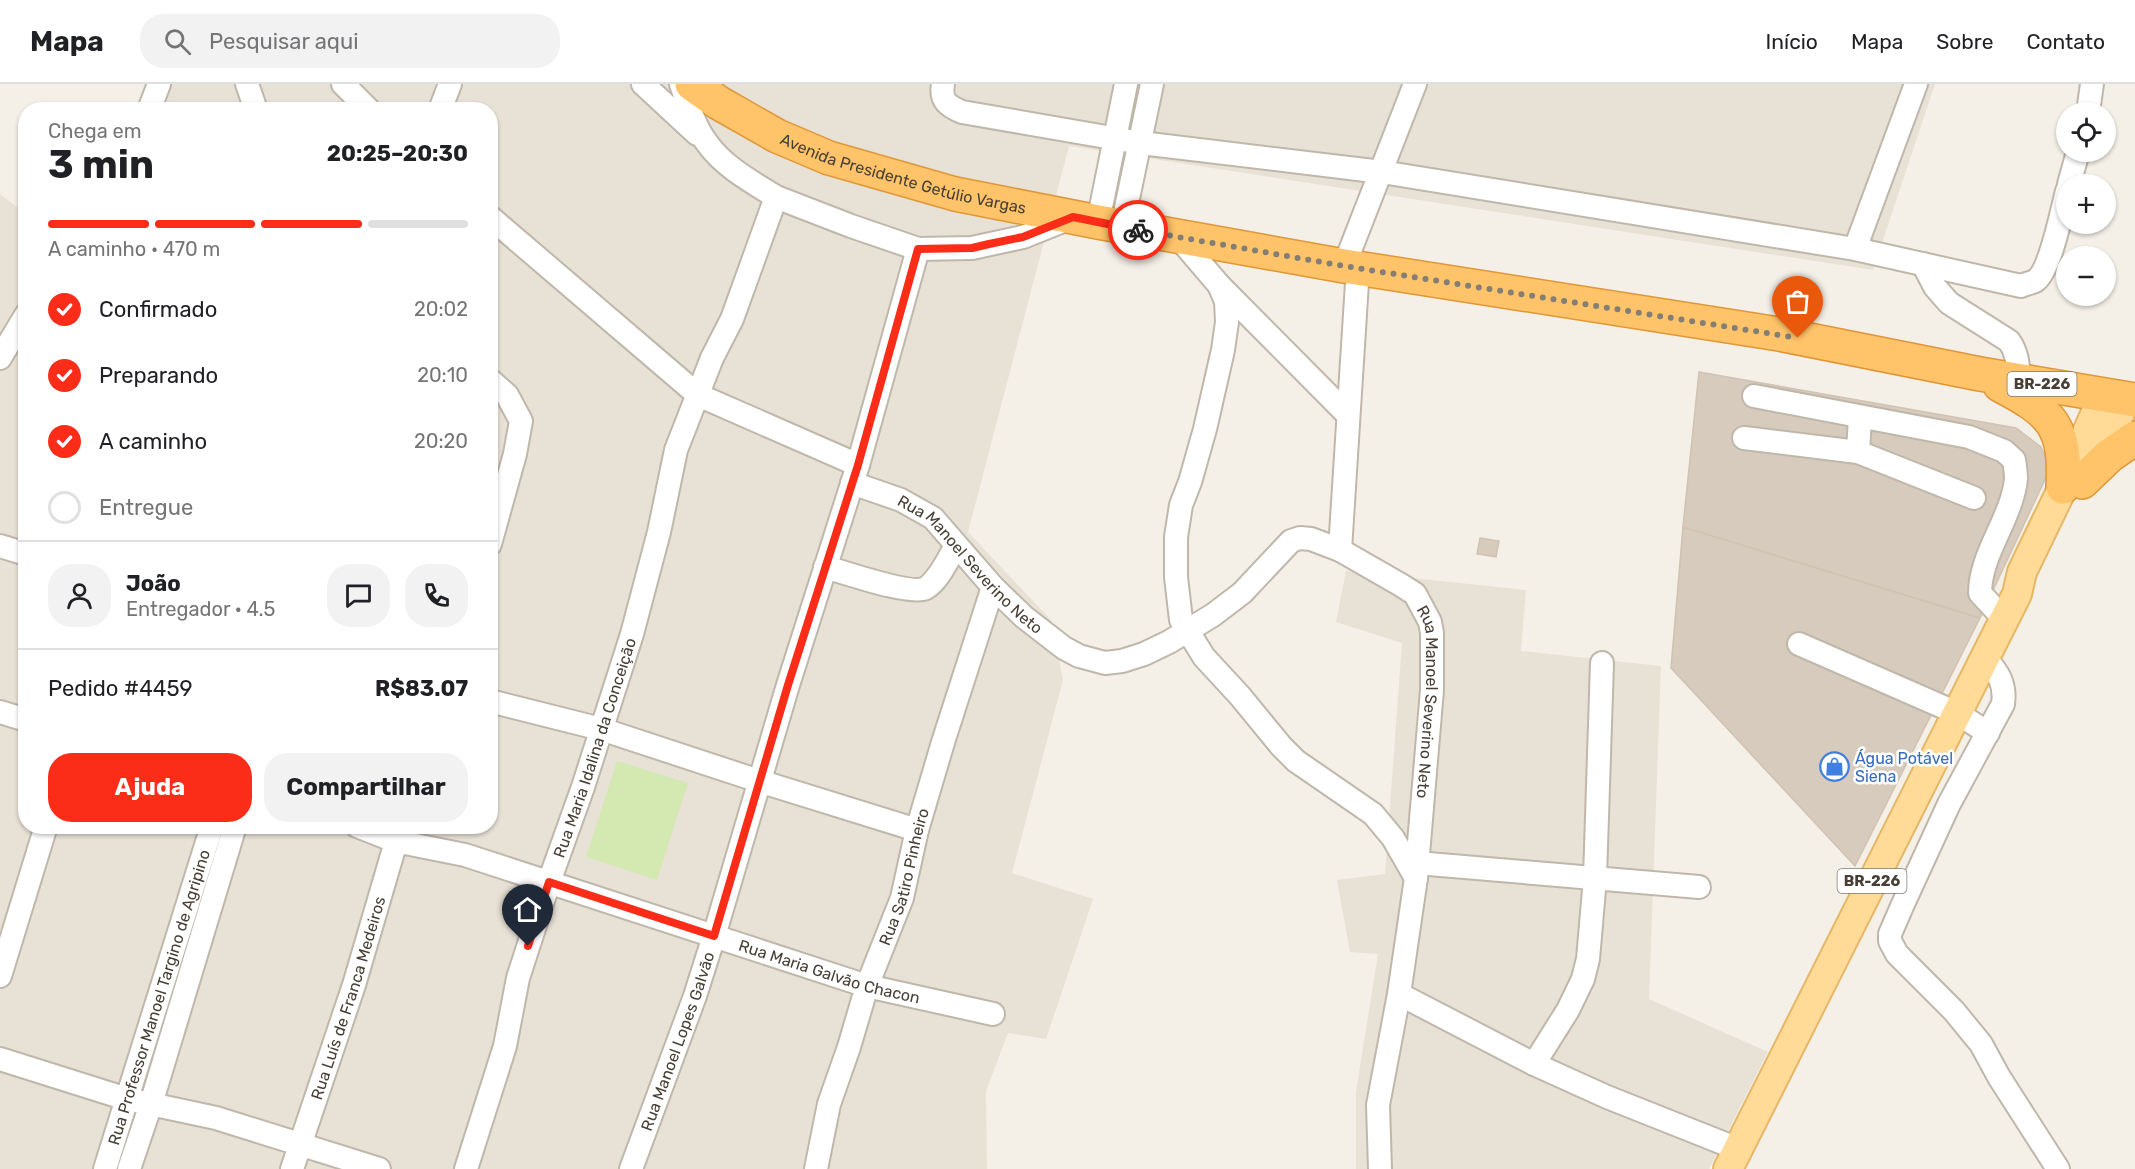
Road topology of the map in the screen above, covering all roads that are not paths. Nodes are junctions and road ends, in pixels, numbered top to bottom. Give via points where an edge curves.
1 (159, 84) edge
2 (247, 84) edge
3 (343, 84) edge
4 (450, 84) edge
5 (643, 84) edge
6 (681, 84) edge
7 (692, 84) edge
8 (943, 84) edge
9 (1126, 84) edge
10 (1152, 84) edge
11 (1415, 84) edge
12 (1916, 84) edge
13 (2092, 84) edge
14 (152, 102) edge
15 (253, 102) edge
16 (361, 102) edge
17 (443, 102) edge
18 (2089, 102) edge
19 (1116, 138) junction
20 (1141, 143) junction
21 (707, 144) junction
22 (1382, 172) junction
23 (776, 197) junction
24 (1098, 222) junction
25 (498, 224) edge
26 (2056, 231) edge
27 (1178, 237) junction
28 (918, 249) junction
29 (1855, 249) junction
30 (1923, 264) junction
31 (1351, 267) junction
32 (1219, 285) junction
33 (18, 328) edge
34 (0, 358) edge
35 (1980, 374) junction
36 (2019, 380) junction
37 (498, 387) edge
38 (698, 395) junction
39 (1754, 396) dead end
40 (2122, 398) edge
41 (1348, 416) junction
42 (1860, 417) junction
43 (1744, 438) dead end
44 (2135, 438) edge
45 (1858, 452) junction
46 (855, 474) junction
47 (2072, 484) junction
48 (1974, 498) dead end
49 (498, 515) edge
50 (0, 546) edge
51 (956, 546) junction
52 (1340, 550) junction
53 (18, 552) edge
54 (825, 567) junction
55 (993, 586) junction
56 (2004, 619) junction
57 (1187, 631) junction
58 (1799, 644) dead end
59 (1985, 658) junction
60 (1602, 663) dead end
61 (498, 703) edge
62 (0, 712) edge
63 (1957, 713) junction
64 (18, 718) edge
65 (601, 729) junction
66 (1988, 733) junction
67 (759, 781) junction
68 (917, 830) junction
69 (44, 834) edge
70 (210, 834) edge
71 (234, 834) edge
72 (398, 834) edge
73 (1417, 870) junction
74 (1595, 878) junction
75 (549, 882) junction
76 (1699, 886) dead end
77 (714, 936) junction
78 (0, 976) edge
79 (867, 986) junction
80 (1399, 994) junction
81 (993, 1014) dead end
82 (0, 1059) edge
83 (1534, 1064) junction
84 (127, 1098) junction
85 (151, 1104) junction
86 (300, 1145) junction
87 (1733, 1159) edge
88 (817, 1168) edge
89 (105, 1169) edge
90 (129, 1169) edge
91 (292, 1169) edge
92 (380, 1169) edge
93 (466, 1169) edge
94 (631, 1169) edge
95 (1380, 1169) edge
96 (2058, 1169) edge

1 - 14 street
2 - 15 street
3 - 16 street
4 - 17 street
5 - 21 street
6 - 21 street via 692,117
7 - 24 highway, Avenida Presidente Getúlio Vargas / BR-226 via 777,136 829,158 955,194
8 - 19 street via 944,101 962,112
9 - 19 street
10 - 20 street
11 - 22 street
12 - 29 street
13 - 18 street
19 - 20 street
19 - 24 street
20 - 22 street
20 - 24 street
21 - 23 street via 725,162
22 - 29 street
22 - 31 street
23 - 28 street
23 - 38 street, Rua Maria Idalina da Conceição via 732,319
24 - 27 highway, Avenida Presidente Getúlio Vargas / BR-226
24 - 28 street via 972,248
25 - 38 street, Rua Manoel Severino Neto
26 - 30 street via 2036,281 2021,285
27 - 31 highway, Avenida Presidente Getúlio Vargas / BR-226
27 - 32 street
28 - 46 street, Rua Manoel Lopes Galvão
29 - 30 street
30 - 36 street via 1949,303 2009,341 2018,363
31 - 35 highway, Avenida Presidente Getúlio Vargas / BR-226 via 1779,334
31 - 41 street
32 - 41 street
32 - 57 street via 1226,301 1223,350 1176,537 1178,603
33 - 34 street
35 - 36 highway, BR-226
35 - 47 highway via 2048,416 2062,444
36 - 40 highway, BR-226
37 - 49 street via 521,421
38 - 46 street, Rua Manoel Severino Neto
38 - 65 street, Rua Maria Idalina da Conceição via 676,450 660,532
39 - 42 street
40 - 47 main road, BR-226
41 - 52 street
42 - 45 street
42 - 56 street via 1969,437 2004,451 2014,460 2016,479 2005,517 1980,576 1980,593
43 - 45 street
44 - 47 highway
45 - 48 street
46 - 51 street, Rua Manoel Severino Neto via 878,491 918,508 937,522
46 - 54 street, Rua Manoel Lopes Galvão
47 - 56 main road, BR-226 via 2022,572 2017,594
50 - 53 street
51 - 54 street via 932,581 918,590
51 - 55 street, Rua Manoel Severino Neto
52 - 57 street, Rua Manoel Severino Neto via 1311,539 1291,541 1242,593
52 - 73 street, Rua Manoel Severino Neto via 1415,594 1430,622 1432,690
54 - 67 street, Rua Manoel Lopes Galvão
55 - 57 street, Rua Manoel Severino Neto via 1064,648 1095,661 1122,662
55 - 68 street, Rua Satiro Pinheiro
56 - 59 main road, BR-226
57 - 73 street via 1204,657 1281,746 1296,761 1373,814
58 - 63 street
59 - 63 main road, BR-226
59 - 66 street via 2004,689 2003,704
60 - 74 street
61 - 65 street
62 - 64 street
63 - 66 street
63 - 87 main road, BR-226
65 - 67 street
65 - 75 street, Rua Maria Idalina da Conceição
66 - 96 street via 1924,856 1890,941 1981,1044
67 - 68 street
67 - 77 street, Rua Manoel Lopes Galvão
68 - 79 street, Rua Satiro Pinheiro via 902,898
69 - 78 street
70 - 84 street, Rua Professor Manoel Targino de Agripino
71 - 85 street, Rua Professor Manoel Targino de Agripino
72 - 75 street, Rua Maria Galvão Chacon
72 - 86 street, Rua Luís de Franca Medeiros via 354,985
73 - 74 street
73 - 80 street, Rua Manoel Severino Neto
74 - 76 street
74 - 83 street via 1592,932 1583,979
75 - 77 street, Rua Maria Galvão Chacon
75 - 93 street, Rua Maria Idalina da Conceição via 518,978 505,1046
77 - 79 street, Rua Maria Galvão Chacon
77 - 94 street, Rua Manoel Lopes Galvão
79 - 81 street, Rua Maria Galvão Chacon
79 - 88 street, Rua Satiro Pinheiro via 829,1104
80 - 83 street
80 - 95 street, Rua Manoel Severino Neto via 1378,1105
82 - 84 street
83 - 87 street
84 - 85 street
84 - 89 street, Rua Professor Manoel Targino de Agripino
85 - 86 street via 216,1118
85 - 90 street, Rua Professor Manoel Targino de Agripino
86 - 91 street, Rua Luís de Franca Medeiros
86 - 92 street

